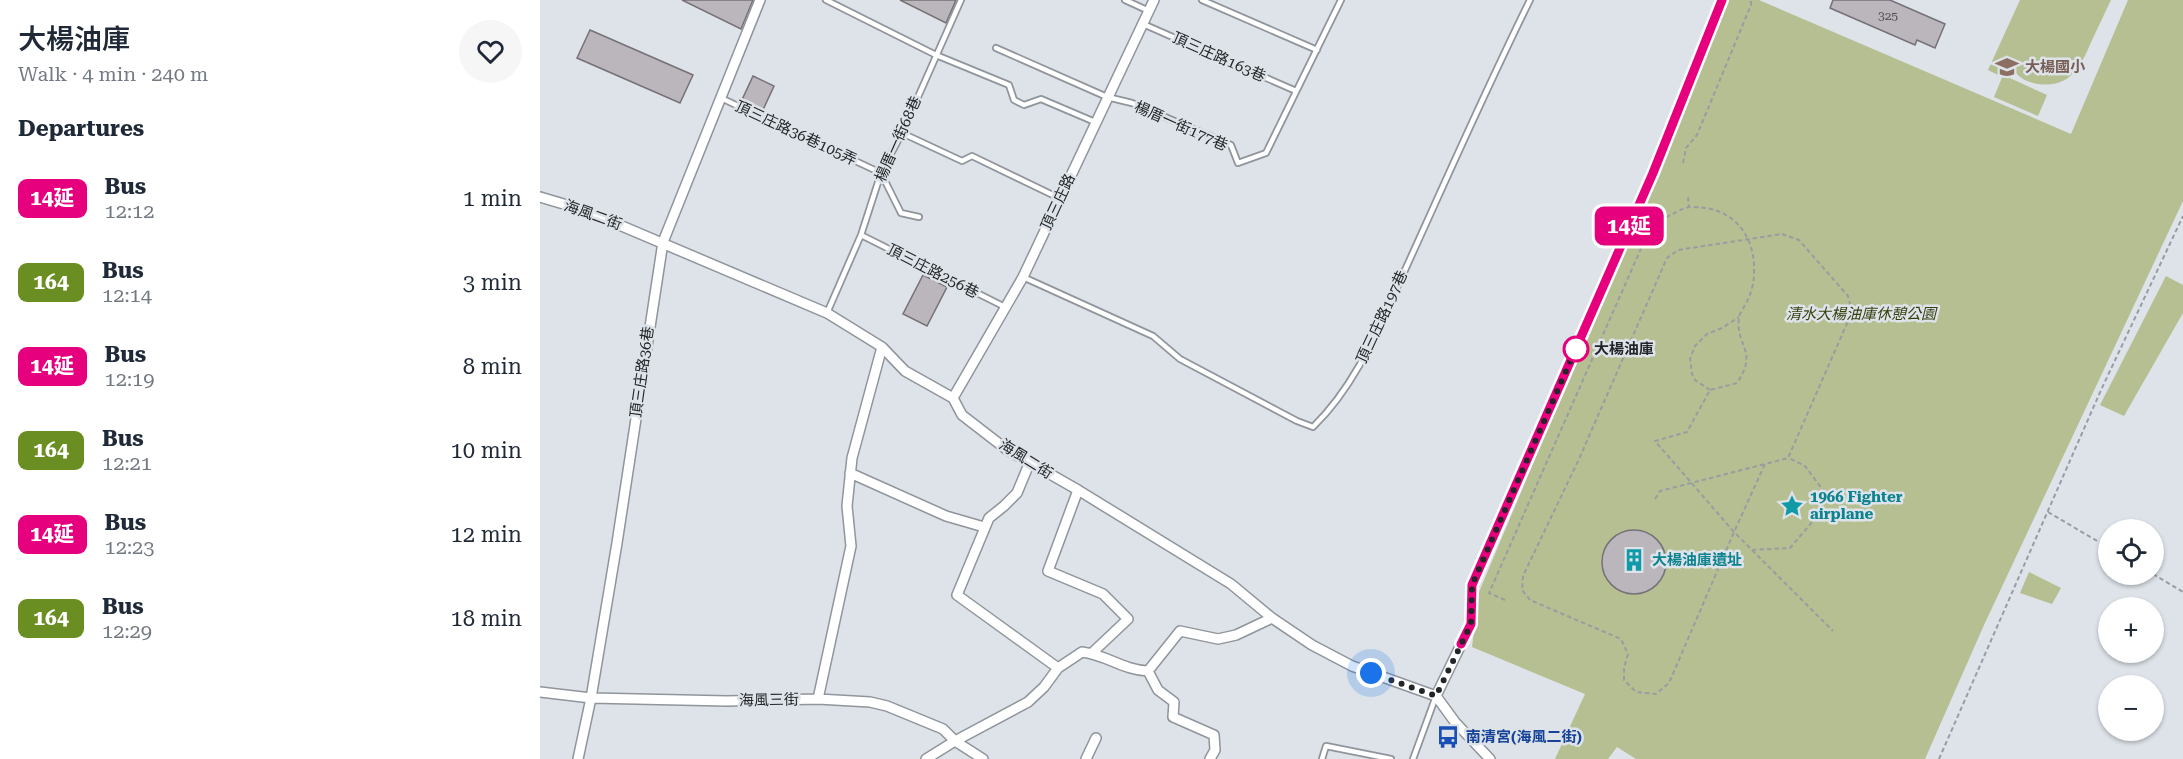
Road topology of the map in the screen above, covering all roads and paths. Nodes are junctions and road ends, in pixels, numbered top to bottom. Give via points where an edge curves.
1 (760, 0) edge
2 (826, 0) edge
3 (961, 0) edge
4 (1125, 0) edge
5 (1154, 0) edge
6 (1202, 0) edge
7 (1341, 0) edge
8 (1530, 0) edge
9 (1722, 0) edge
10 (1751, 0) edge
11 (1149, 11) junction
12 (1143, 24) junction
13 (996, 48) dead end
14 (1317, 50) junction
15 (936, 55) junction
16 (1296, 91) junction
17 (1107, 97) junction
18 (721, 98) junction
19 (1095, 122) junction
20 (902, 133) junction
21 (1683, 163) dead end
22 (881, 173) junction
23 (540, 197) edge
24 (1688, 197) dead end
25 (1059, 198) junction
26 (1689, 207) junction
27 (2183, 216) edge
28 (919, 217) dead end
29 (1660, 220) junction
30 (1640, 221) dead end
31 (1635, 234) dead end
32 (861, 235) junction
33 (1748, 239) junction
34 (663, 242) junction
35 (1643, 244) junction
36 (1023, 277) junction
37 (1005, 307) junction
38 (827, 313) junction
39 (1739, 317) junction
40 (882, 347) junction
41 (1710, 390) junction
42 (953, 398) junction
43 (1788, 458) junction
44 (1029, 464) junction
45 (1766, 464) junction
46 (850, 473) junction
47 (1078, 490) junction
48 (1655, 499) dead end
49 (2048, 512) junction
50 (984, 527) junction
51 (1734, 532) junction
52 (2098, 542) edge
53 (1752, 550) junction
54 (2164, 581) edge
55 (2183, 592) edge
56 (1505, 600) dead end
57 (1272, 618) junction
58 (1833, 631) dead end
59 (1092, 653) junction
60 (1058, 668) junction
61 (1148, 671) junction
62 (541, 694) edge
63 (1436, 696) junction
64 (591, 698) junction
65 (818, 699) junction
66 (1096, 738) dead end
67 (955, 741) junction
68 (578, 759) edge
69 (926, 759) edge
70 (983, 759) edge
71 (1086, 759) edge
72 (1210, 759) edge
73 (1322, 759) edge
74 (1391, 759) edge
75 (1413, 759) edge
76 (1490, 759) edge
77 (1939, 759) edge

1 - 18 street, 頂三庄路36巷
2 - 15 lane
3 - 15 lane, 楊厝一街68巷
4 - 11 lane
5 - 11 street, 頂三庄路
6 - 14 lane
7 - 14 lane, 楊厝一街177巷
8 - 36 lane, 頂三庄路197巷 via 1366,356 1313,427 1180,359 1153,336
9 - 63 street via 1653,173 1472,585 1471,624
10 - 21 path via 1697,135 1686,148
11 - 12 street, 頂三庄路
12 - 16 lane, 頂三庄路163巷
12 - 17 street, 頂三庄路
13 - 17 lane, 楊厝一街177巷
14 - 16 lane, 楊厝一街177巷
15 - 19 lane via 1010,85 1014,100 1024,105 1041,99
15 - 20 lane, 楊厝一街68巷
16 - 17 lane, 楊厝一街177巷 via 1266,153 1238,163 1231,145 1132,103
17 - 19 street, 頂三庄路
18 - 22 lane, 頂三庄路36巷105弄
18 - 34 street, 頂三庄路36巷
19 - 25 street, 頂三庄路
20 - 22 lane, 楊厝一街68巷
20 - 25 lane via 962,161 972,156
22 - 28 lane via 901,213
22 - 32 lane, 楊厝一街68巷
23 - 34 street, 海風二街
24 - 26 path
25 - 36 street, 頂三庄路
26 - 29 path
26 - 33 path via 1724,212 1743,228
27 - 49 path
29 - 30 path
29 - 35 path via 1662,235 1655,244
31 - 35 path
32 - 37 lane, 頂三庄路256巷
32 - 38 lane, 楊厝一街68巷
33 - 39 path via 1754,254 1754,276
33 - 43 path via 1782,234 1799,240 1848,296 1852,312
33 - 51 path via 1678,250 1667,258 1523,576 1522,590 1530,600 1621,639 1628,654 1624,680 1636,692 1656,694 1669,683
34 - 38 street, 海風二街
34 - 64 street, 頂三庄路36巷
35 - 56 path via 1489,593
36 - 37 street, 頂三庄路
37 - 42 street, 頂三庄路
38 - 40 street, 海風二街
39 - 41 path via 1741,341 1748,354 1744,372 1737,383
39 - 41 path via 1707,334 1695,346 1690,359 1692,374
40 - 42 street, 海風二街 via 905,371
40 - 46 street
41 - 51 path via 1687,432 1655,441
42 - 44 street, 海風二街 via 962,415
43 - 45 path
43 - 53 path via 1805,466 1826,494 1813,521 1790,548
44 - 47 street, 海風二街
44 - 50 street via 1017,493
45 - 48 path via 1660,491
45 - 51 path
46 - 50 street via 945,516
46 - 65 street via 847,506 851,546
47 - 57 street, 海風二街 via 1230,584
47 - 59 street via 1048,571 1103,594 1128,620
49 - 52 path
49 - 77 path
50 - 60 street via 957,595
51 - 53 path
53 - 58 path
54 - 55 path
57 - 61 street via 1218,639 1180,631
57 - 63 street, 海風二街 via 1352,666
59 - 60 street via 1082,652
59 - 61 street via 1133,670
60 - 67 street via 1028,702
61 - 72 street via 1158,690 1174,702 1173,717 1214,735 1215,750
62 - 64 street, 海風三街
63 - 75 lane
63 - 76 street
64 - 65 street, 海風三街
64 - 68 street, 頂三庄路36巷
65 - 67 street, 海風三街 via 887,706 943,729
66 - 71 street
67 - 69 street
67 - 70 street, 海風三街
73 - 74 lane via 1326,746

